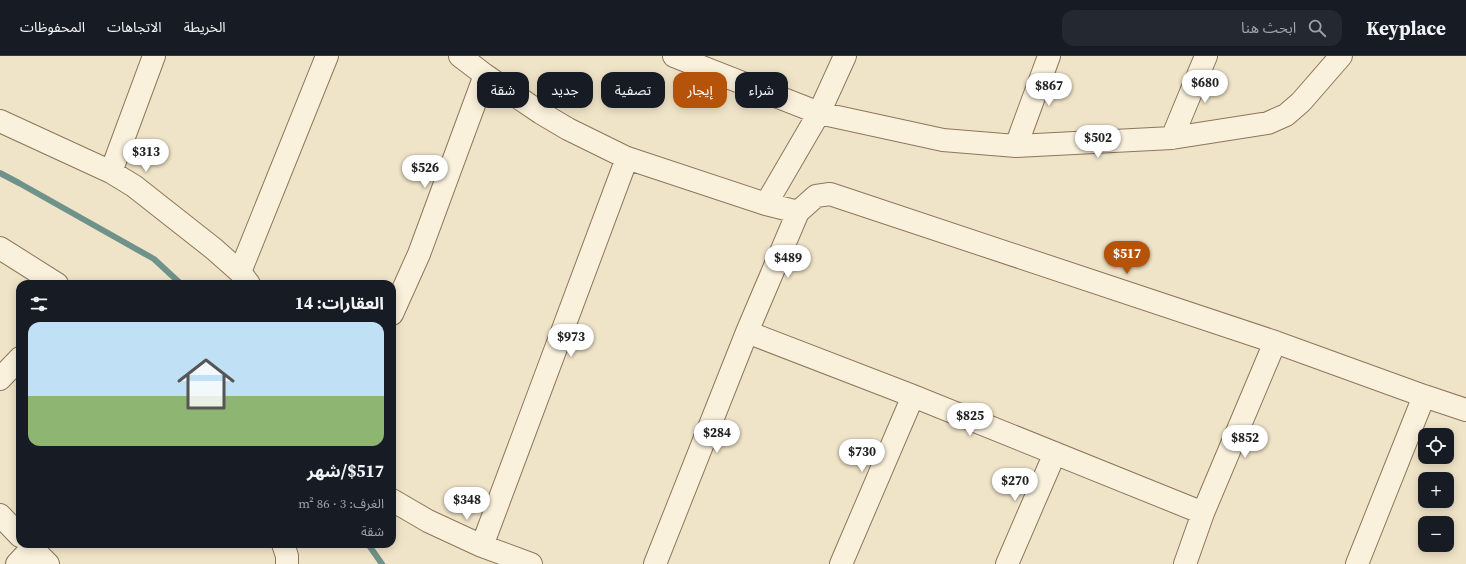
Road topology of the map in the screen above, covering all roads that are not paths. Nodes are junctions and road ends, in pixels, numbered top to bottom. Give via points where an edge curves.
1 (154, 56) edge
2 (327, 56) edge
3 (460, 56) edge
4 (674, 56) edge
5 (845, 56) edge
6 (1050, 56) edge
7 (1206, 56) edge
8 (1341, 56) edge
9 (482, 72) edge
10 (477, 99) edge
11 (529, 105) edge
12 (819, 113) junction
13 (0, 121) edge
14 (1172, 138) junction
15 (1016, 146) junction
16 (628, 158) junction
17 (111, 172) junction
18 (766, 204) junction
19 (798, 212) junction
20 (0, 248) edge
21 (244, 278) edge
22 (51, 280) edge
23 (396, 305) edge
24 (747, 332) junction
25 (1275, 342) junction
26 (16, 362) edge
27 (0, 379) edge
28 (913, 396) junction
29 (1424, 396) junction
30 (1466, 410) edge
31 (1055, 453) junction
32 (396, 502) edge
33 (1203, 513) junction
34 (0, 515) edge
35 (16, 532) edge
36 (482, 546) junction
37 (25, 548) edge
38 (32, 548) edge
39 (284, 548) edge
40 (17, 564) edge
41 (48, 564) edge
42 (287, 564) edge
43 (531, 564) edge
44 (655, 564) edge
45 (841, 564) edge
46 (1007, 564) edge
47 (1185, 564) edge
48 (1357, 564) edge

1 - 17 street
2 - 21 street
3 - 9 street
4 - 12 street
5 - 12 street
6 - 15 street
7 - 14 street
8 - 14 street via 1301,102 1286,115 1268,123
10 - 23 street via 419,254
11 - 16 street via 568,129
12 - 15 street via 943,140
12 - 18 street
13 - 17 street
14 - 15 street
16 - 18 street
16 - 36 street
17 - 21 street via 177,219
18 - 19 street
19 - 24 street
19 - 25 street via 816,196 830,194
20 - 22 street
24 - 28 street
24 - 44 street
25 - 29 street
25 - 33 street
26 - 27 street
28 - 31 street
28 - 45 street
29 - 30 street
29 - 48 street
31 - 33 street
31 - 46 street
32 - 36 street via 428,521
33 - 47 street
34 - 35 street
36 - 43 street
37 - 40 street
38 - 41 street
39 - 42 street

